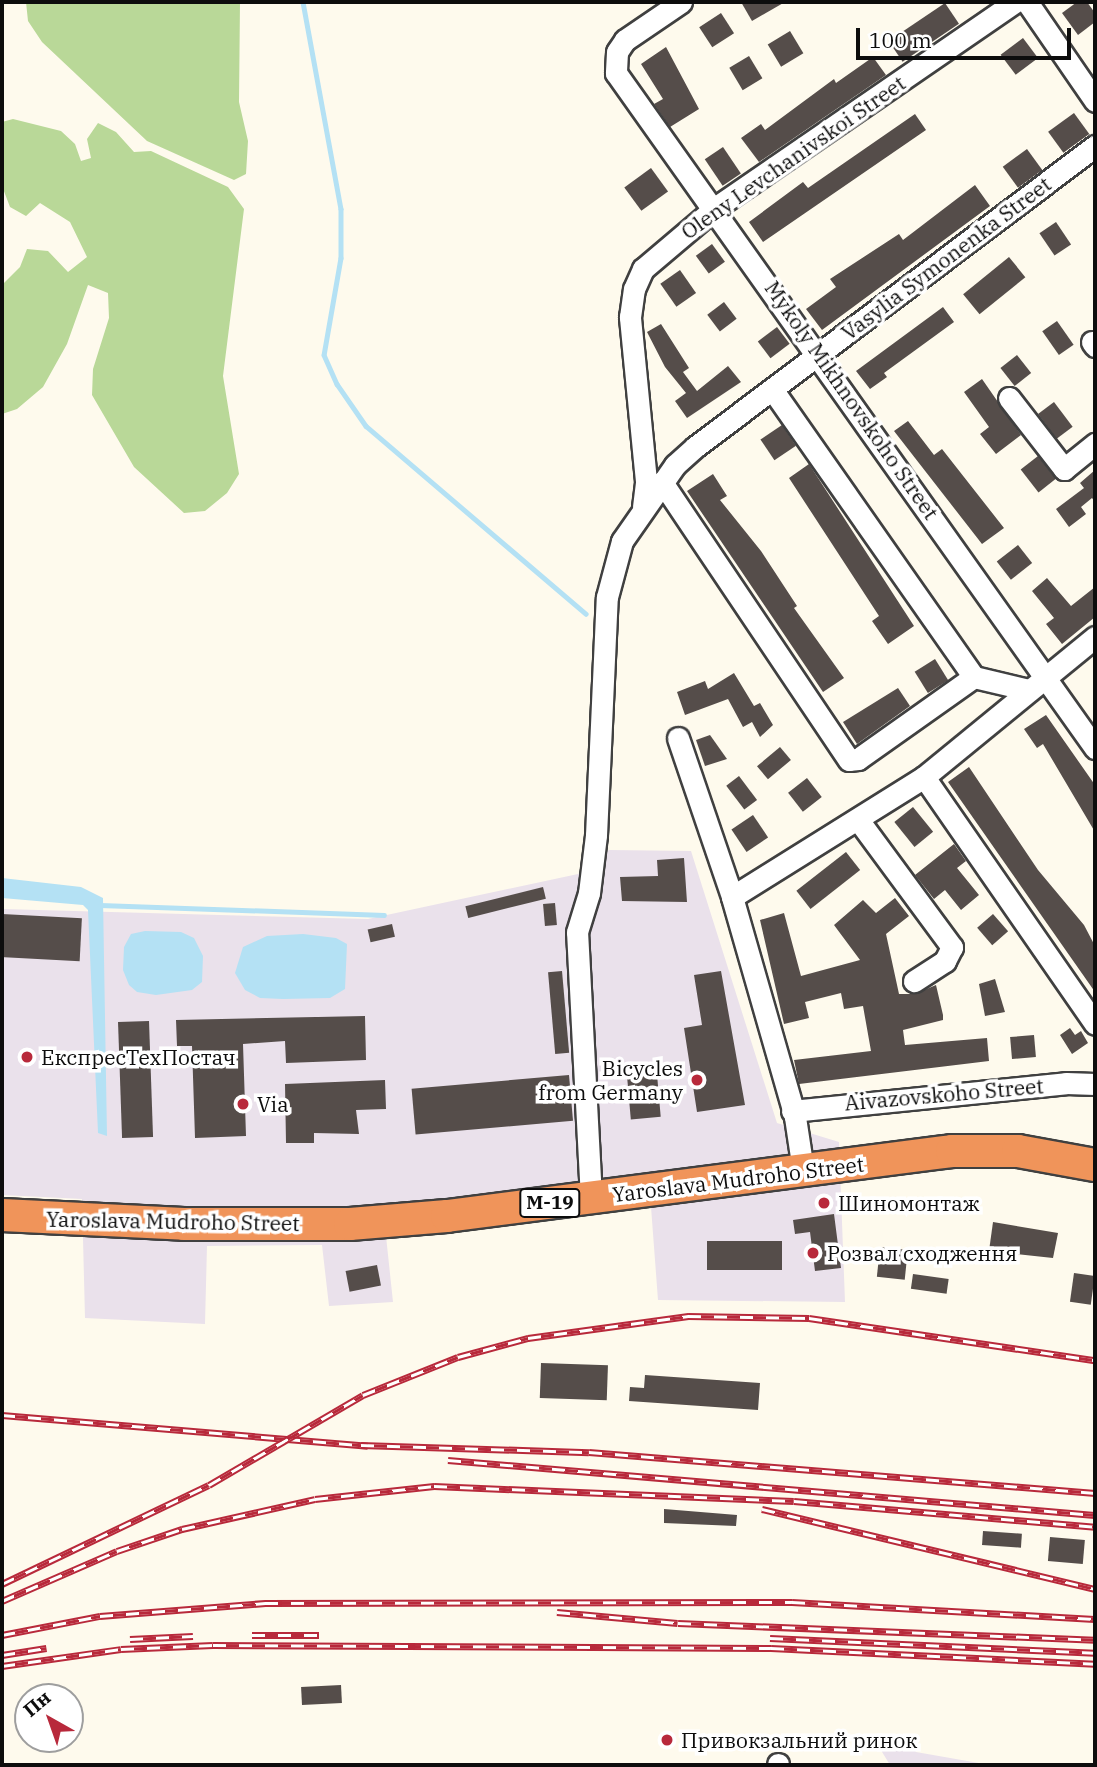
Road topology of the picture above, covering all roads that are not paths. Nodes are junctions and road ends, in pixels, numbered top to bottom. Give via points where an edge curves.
1 (681, 2) edge
2 (1015, 2) edge
3 (1027, 2) edge
4 (1095, 101) edge
5 (1095, 146) edge
6 (715, 208) junction
7 (819, 354) junction
8 (772, 389) junction
9 (1009, 398) dead end
10 (1095, 444) edge
11 (662, 482) junction
12 (643, 509) junction
13 (1095, 637) edge
14 (1047, 674) junction
15 (974, 677) junction
16 (1028, 690) junction
17 (678, 738) dead end
18 (1094, 744) edge
19 (924, 777) junction
20 (859, 821) junction
21 (732, 897) junction
22 (914, 981) dead end
23 (1095, 1024) edge
24 (1095, 1084) edge
25 (793, 1111) junction
26 (1095, 1165) edge
27 (803, 1170) junction
28 (591, 1198) junction
29 (2, 1215) edge

1 - 6 street, Mykoly Mikhnovskoho Street via 642,25 617,52 616,72
2 - 6 street, Oleny Levchanivskoi Street
3 - 4 street
5 - 7 street, Vasylia Symonenka Street
6 - 7 street, Mykoly Mikhnovskoho Street
6 - 12 street, Oleny Levchanivskoi Street via 643,269 634,289 630,317 646,481
7 - 8 street, Vasylia Symonenka Street
7 - 14 street, Mykoly Mikhnovskoho Street
8 - 11 street, Vasylia Symonenka Street via 695,447
8 - 15 street
9 - 10 street via 1064,469
11 - 12 street, Vasylia Symonenka Street
11 - 15 street via 849,760 858,759
12 - 28 street, Vasylia Symonenka Street via 622,541 609,584 596,835 589,893 577,932
13 - 14 street
14 - 16 street
14 - 18 street, Mykoly Mikhnovskoho Street
15 - 16 street
16 - 19 street
17 - 21 street
19 - 20 street
19 - 23 street
20 - 21 street
20 - 22 street via 953,947 945,961
21 - 25 street
24 - 25 street, Aivazovskoho Street via 1066,1083
25 - 27 street
26 - 27 highway, Yaroslava Mudroho Street / М-19 via 1018,1151 952,1151
27 - 28 highway, Yaroslava Mudroho Street / М-19
28 - 29 highway, Yaroslava Mudroho Street / М-19 via 350,1224 171,1224

